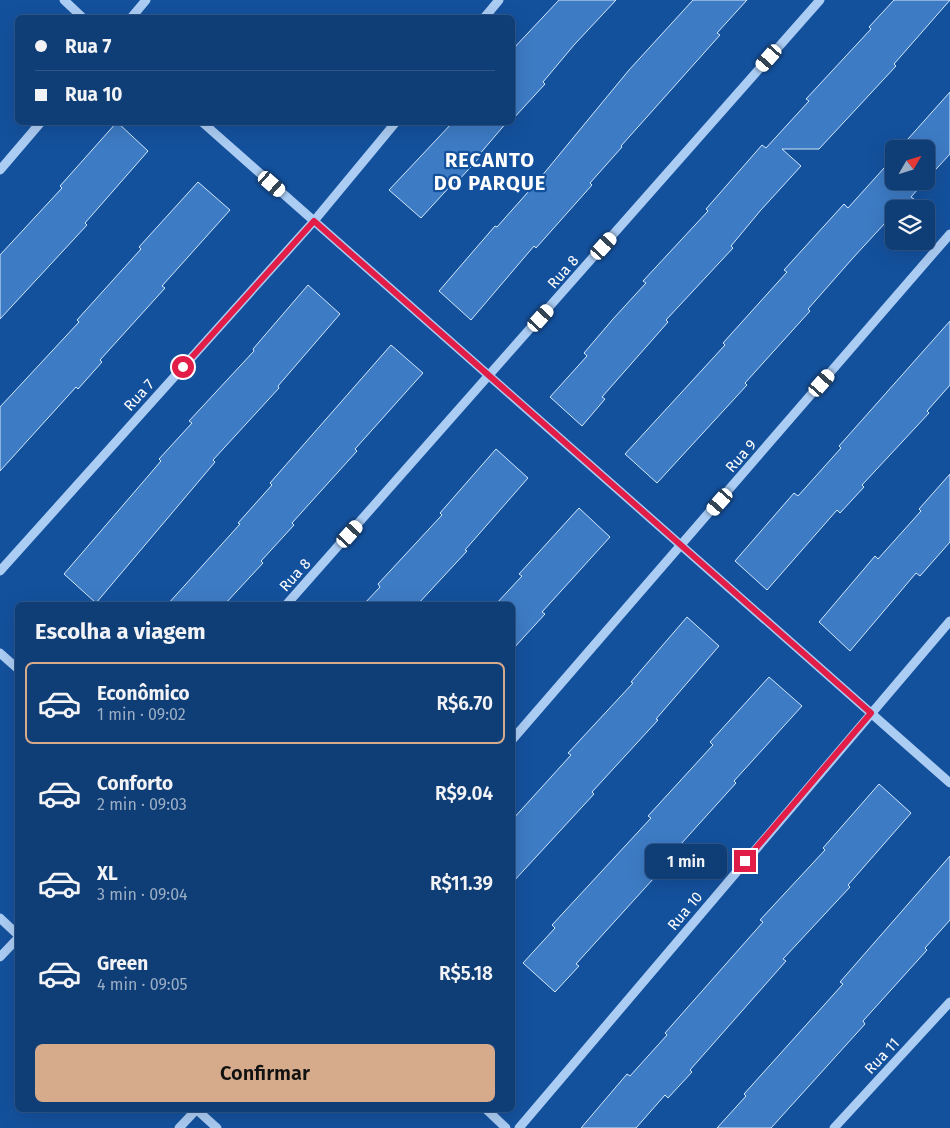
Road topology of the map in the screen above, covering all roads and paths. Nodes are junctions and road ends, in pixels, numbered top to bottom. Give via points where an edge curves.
1 (64, 0) edge
2 (146, 0) edge
3 (499, 0) edge
4 (820, 0) edge
5 (80, 15) edge
6 (134, 15) edge
7 (486, 15) edge
8 (38, 125) edge
9 (205, 125) edge
10 (394, 125) edge
11 (0, 170) edge
12 (314, 221) junction
13 (950, 234) edge
14 (490, 376) junction
15 (682, 546) junction
16 (0, 571) edge
17 (289, 602) edge
18 (950, 621) edge
19 (0, 653) edge
20 (15, 666) edge
21 (871, 713) junction
22 (515, 737) edge
23 (950, 783) edge
24 (0, 918) edge
25 (15, 933) edge
26 (15, 940) edge
27 (0, 957) edge
28 (950, 1002) edge
29 (195, 1112) edge
30 (199, 1112) edge
31 (489, 1112) edge
32 (179, 1128) edge
33 (217, 1128) edge
34 (506, 1128) edge
35 (519, 1128) edge
36 (834, 1128) edge

1 - 5 street
2 - 6 street
3 - 7 street
4 - 14 street, Rua 8
8 - 11 street
9 - 12 street
10 - 12 street, Rua 7
12 - 14 street
12 - 16 street, Rua 7
13 - 15 street, Rua 9
14 - 15 street
14 - 17 street, Rua 8
15 - 21 street
15 - 22 street, Rua 9
18 - 21 street, Rua 10
19 - 20 street
21 - 23 street
21 - 35 street, Rua 10
24 - 25 street
26 - 27 street
28 - 36 street, Rua 11
29 - 32 street
30 - 33 street
31 - 34 street

